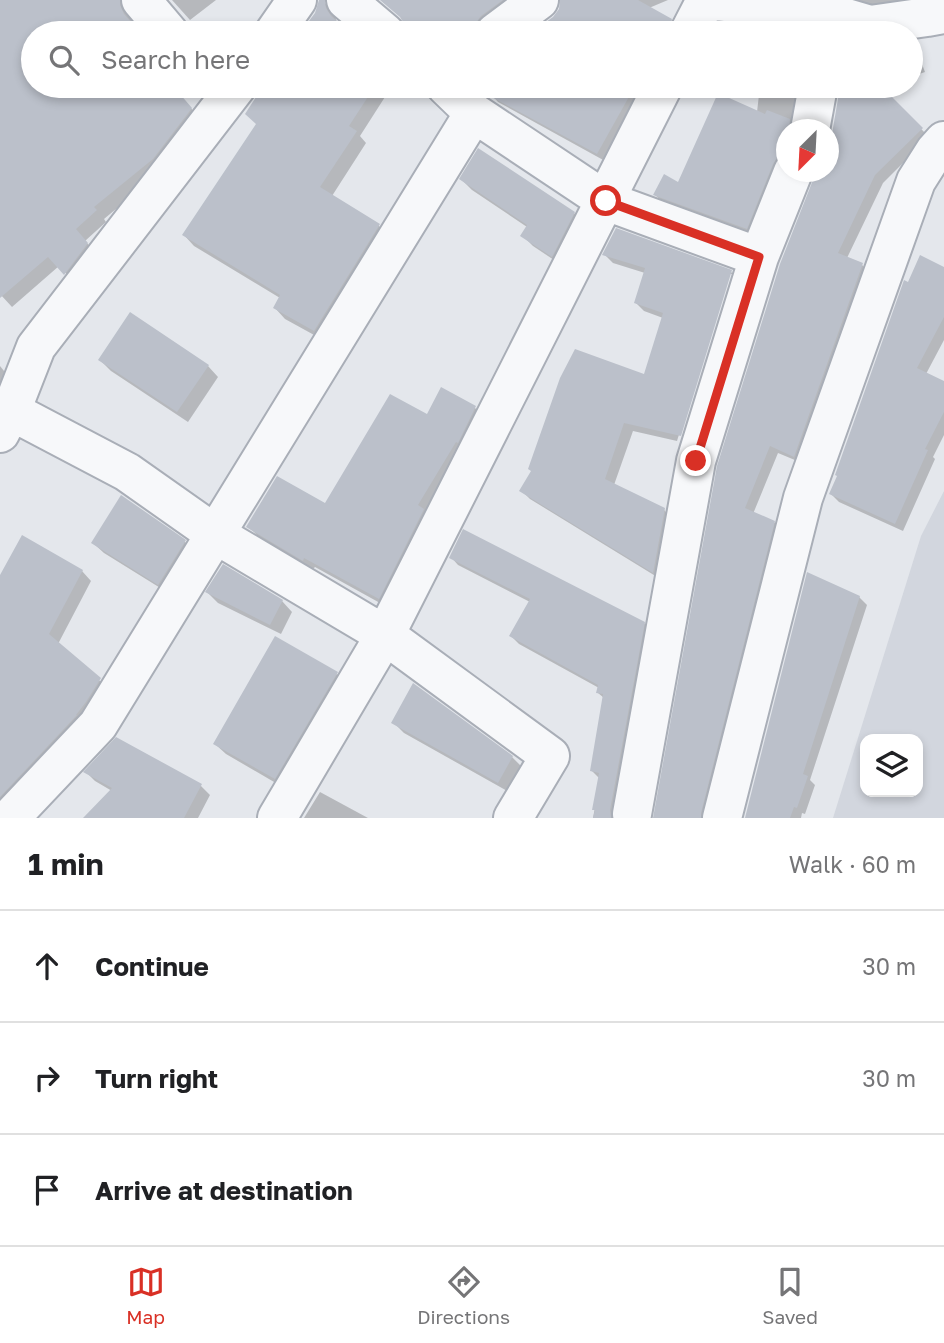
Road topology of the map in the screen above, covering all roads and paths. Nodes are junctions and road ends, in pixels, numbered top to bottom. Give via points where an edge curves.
1 (141, 0) edge
2 (297, 0) edge
3 (346, 0) edge
4 (539, 0) edge
5 (706, 0) edge
6 (944, 14) edge
7 (159, 21) edge
8 (282, 21) edge
9 (371, 21) edge
10 (511, 21) edge
11 (695, 21) edge
12 (815, 21) edge
13 (903, 21) edge
14 (221, 98) edge
15 (458, 98) edge
16 (657, 98) edge
17 (816, 98) edge
18 (474, 113) junction
19 (812, 119) edge
20 (944, 141) edge
21 (789, 182) edge
22 (606, 201) junction
23 (759, 257) junction
24 (4, 408) edge
25 (215, 534) junction
26 (385, 635) junction
27 (632, 814) dead end
28 (10, 818) edge
29 (277, 818) edge
30 (513, 818) edge
31 (722, 818) edge

1 - 7 street
2 - 8 street
3 - 9 street
4 - 10 street
5 - 11 street
5 - 12 street
6 - 13 street
14 - 24 street via 36,347
15 - 18 street
16 - 22 street
17 - 19 street
18 - 22 street
18 - 25 street
20 - 31 street via 916,181 803,498
21 - 23 street
22 - 23 street
22 - 26 street
23 - 27 street via 696,461
24 - 25 street via 127,472
25 - 26 street
25 - 28 street via 98,725
26 - 29 street
26 - 30 street via 550,756

